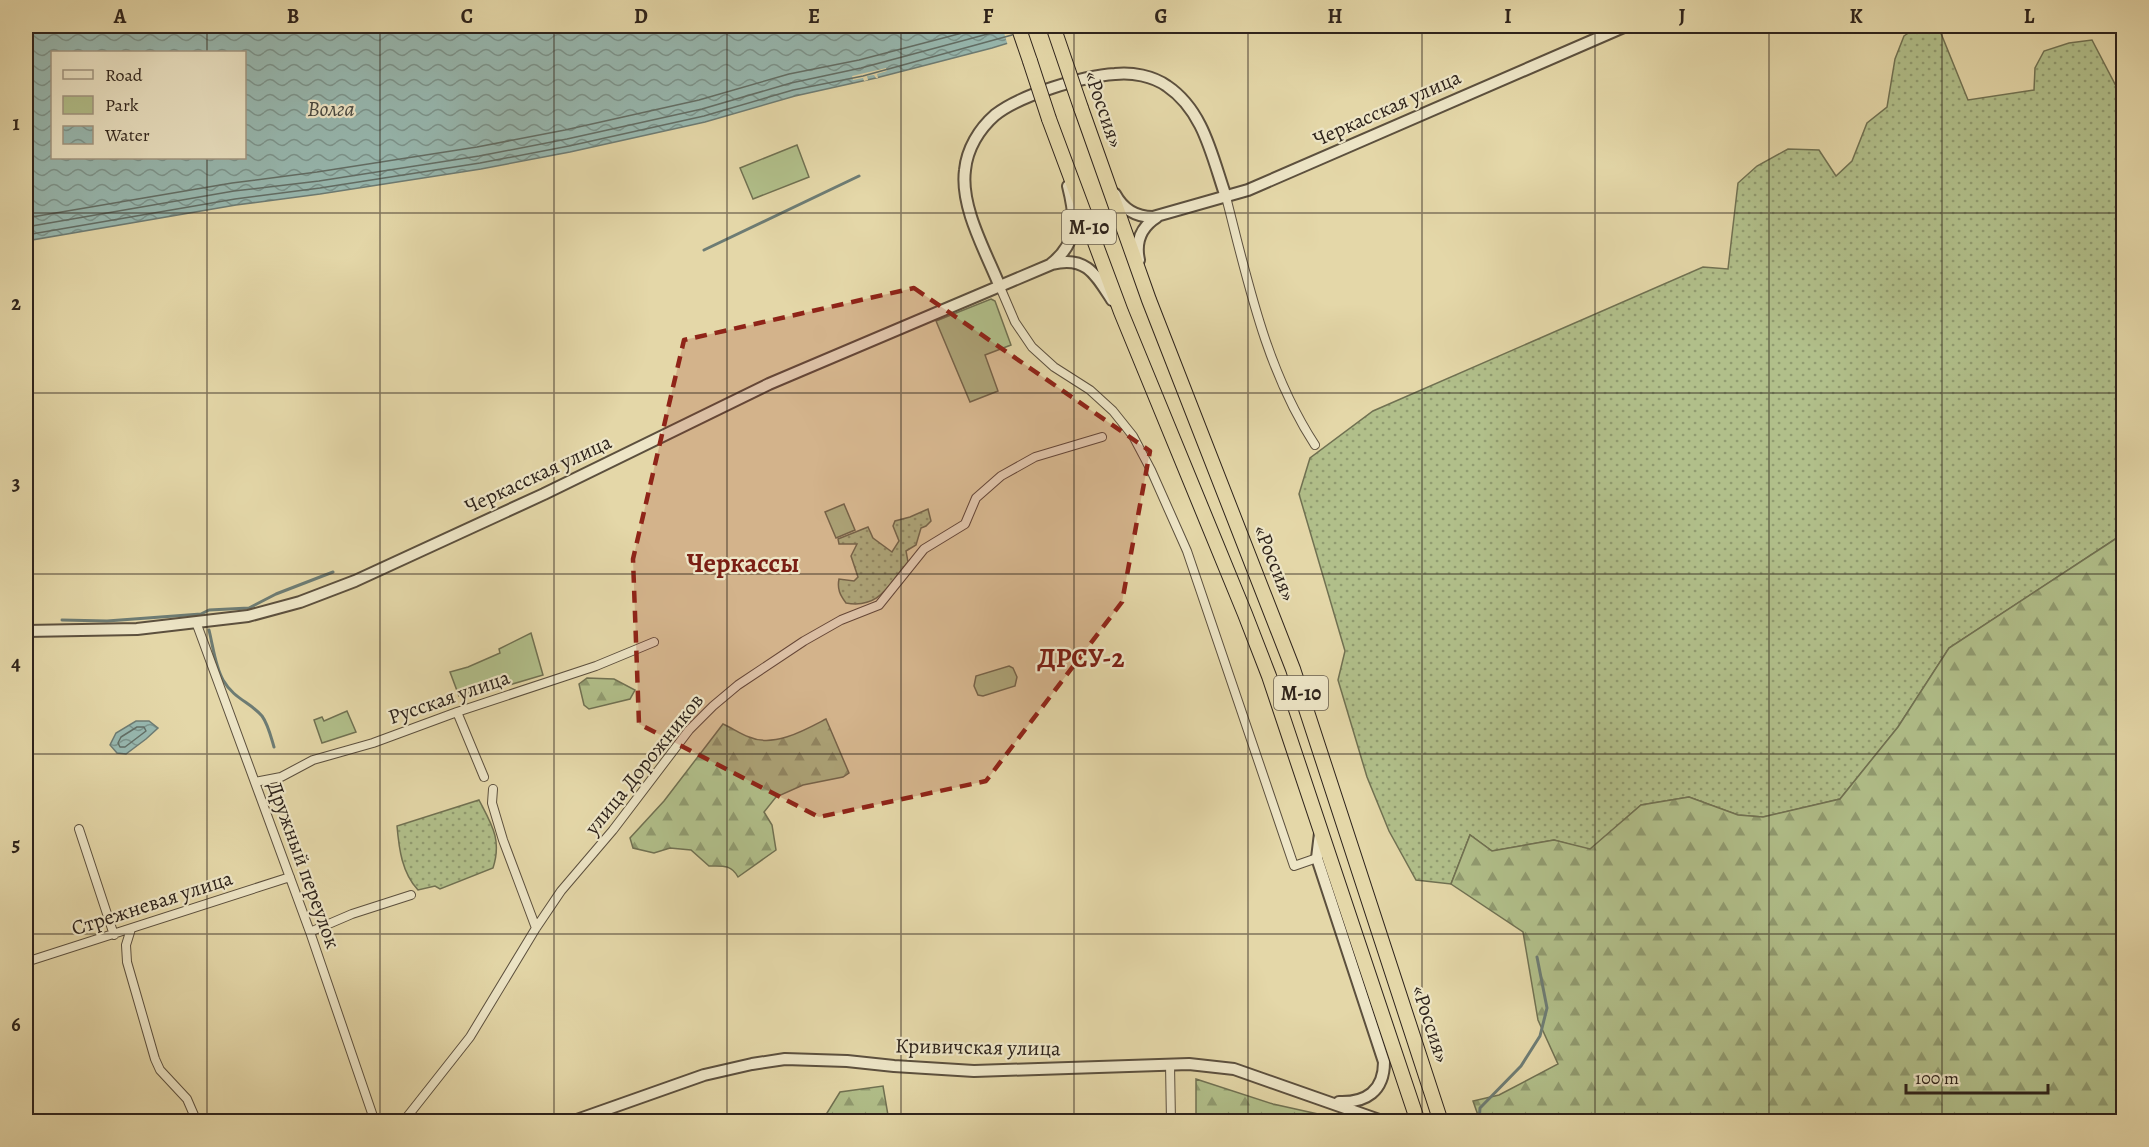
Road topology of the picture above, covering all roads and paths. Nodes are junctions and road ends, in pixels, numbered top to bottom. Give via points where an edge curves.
1 (1018, 26) edge
2 (1053, 26) edge
3 (1626, 26) edge
4 (1090, 133) junction
5 (1057, 142) junction
6 (1226, 197) junction
7 (1160, 216) junction
8 (1045, 267) junction
9 (1000, 286) junction
10 (1149, 300) junction
11 (1120, 312) junction
12 (1102, 436) dead end
13 (1315, 445) dead end
14 (196, 622) junction
15 (26, 631) edge
16 (654, 642) dead end
17 (457, 712) junction
18 (484, 777) dead end
19 (255, 782) junction
20 (493, 789) dead end
21 (79, 829) dead end
22 (1320, 833) junction
23 (1317, 858) junction
24 (290, 877) junction
25 (411, 895) dead end
26 (536, 928) junction
27 (131, 929) junction
28 (310, 932) junction
29 (114, 935) junction
30 (26, 962) edge
31 (1170, 1064) junction
32 (1326, 1102) junction
33 (197, 1122) edge
34 (375, 1122) edge
35 (403, 1122) edge
36 (571, 1122) edge
37 (1171, 1122) edge
38 (1385, 1122) edge
39 (1418, 1122) edge
40 (1442, 1122) edge

1 - 5 highway, М-10, bridge
2 - 4 highway, «Россия» / М-10, bridge
3 - 6 street, Черкасская улица
4 - 7 street, Черкасская улица via 1122,205 1138,215
4 - 10 highway, «Россия» / М-10
5 - 8 street, Черкасская улица via 1073,205 1074,226 1065,250
5 - 11 highway, М-10
6 - 7 street, Черкасская улица
6 - 9 street via 1197,117 1158,81 1116,73 1037,94 991,119 976,137 965,165 967,202
6 - 13 street via 1268,352 1297,417
7 - 10 street via 1145,226 1138,242
8 - 9 street, Черкасская улица
8 - 11 street, Черкасская улица via 1067,262 1088,268
9 - 14 street, Черкасская улица via 769,384 355,581 266,612
9 - 23 street via 1015,322 1032,347 1098,396 1133,436 1187,551 1294,866
10 - 40 highway, «Россия» / М-10 via 1293,669
11 - 22 highway, «Россия» / М-10 via 1269,676
12 - 26 street, улица Дорожников via 1035,457 1001,476 976,498 965,524 924,549 879,605 804,641 713,706 689,730
14 - 15 street, Черкасская улица via 137,629
14 - 19 street, Дружный переулок
16 - 17 street, Русская улица via 596,666
17 - 18 street
17 - 19 street, Русская улица via 313,760 281,777
19 - 24 street, Дружный переулок
20 - 26 street via 492,803 500,831
21 - 29 street
22 - 23 street
22 - 39 highway, «Россия» / М-10
23 - 32 street via 1384,1066 1380,1083 1368,1096 1351,1103
24 - 27 street, Стрежневая улица
24 - 28 street, Дружный переулок
25 - 28 street
26 - 35 street, улица Дорожников via 470,1036
27 - 29 street, Стрежневая улица
27 - 33 street via 126,945 127,962 155,1059 187,1099
28 - 34 street, Дружный переулок
29 - 30 street, Стрежневая улица
31 - 32 street, Кривичская улица via 1234,1070
31 - 36 street, Кривичская улица via 974,1071 774,1060 704,1075
31 - 37 street
32 - 38 street, Кривичская улица

